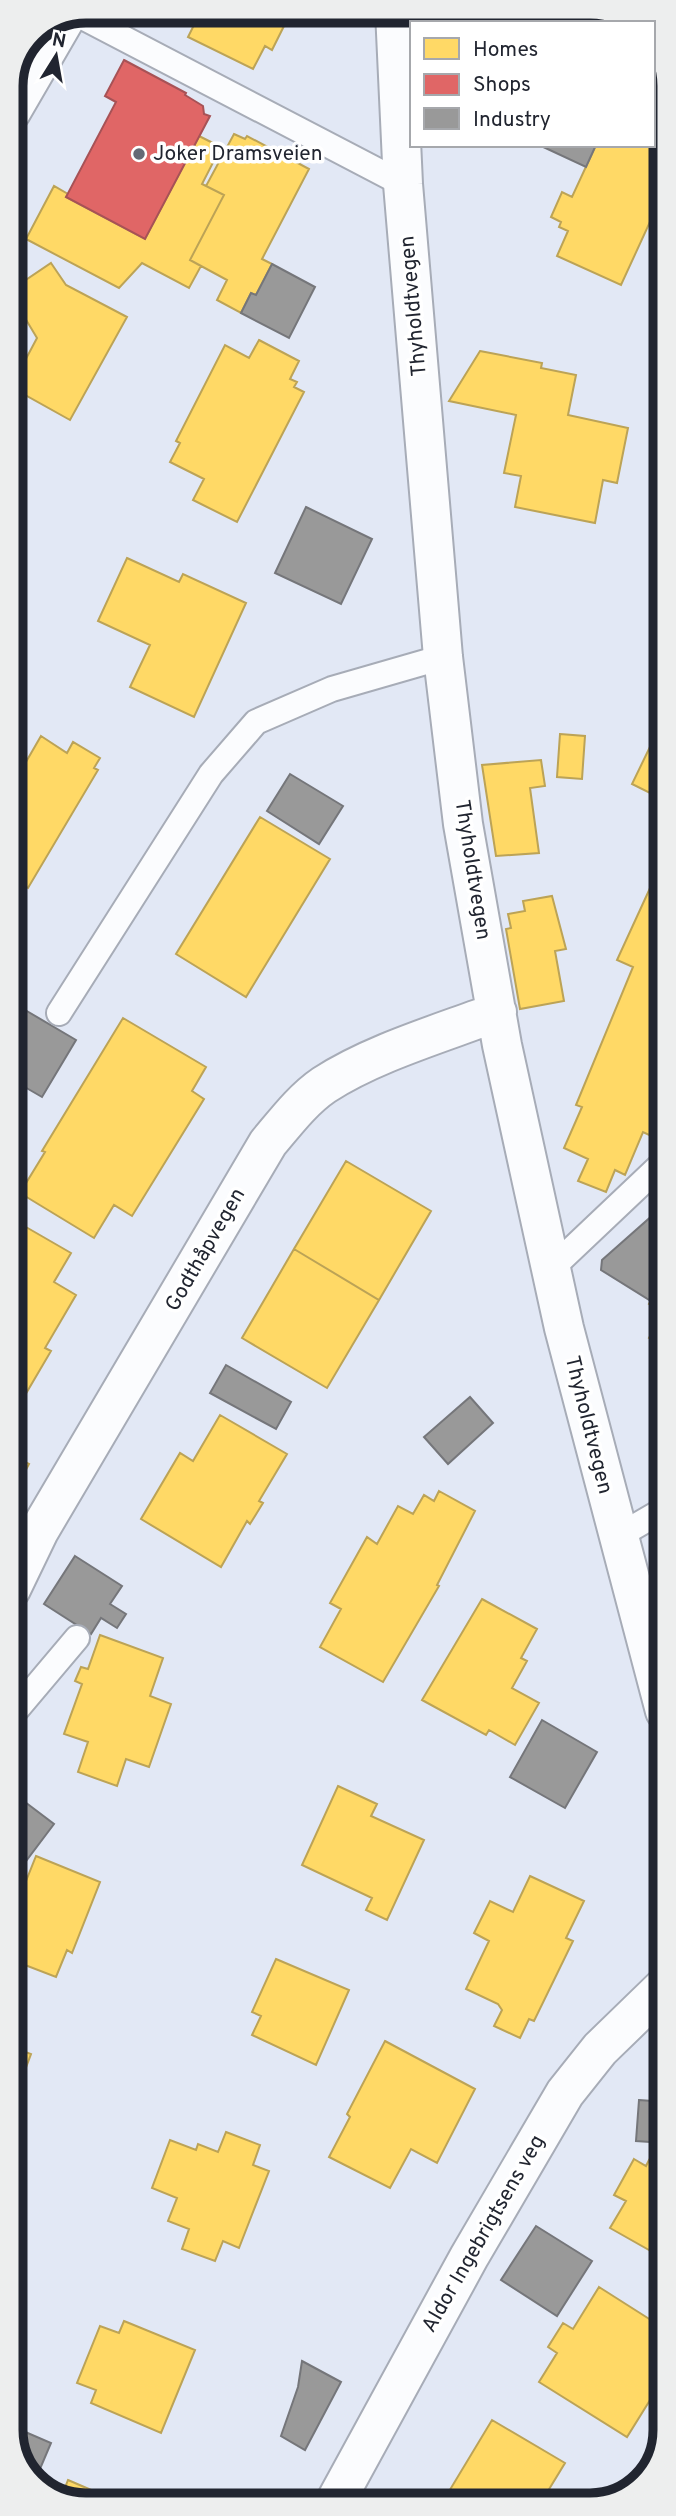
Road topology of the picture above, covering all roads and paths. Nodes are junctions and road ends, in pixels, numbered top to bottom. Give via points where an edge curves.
1 (94, 23) edge
2 (396, 23) edge
3 (59, 29) edge
4 (23, 90) edge
5 (403, 184) junction
6 (443, 657) junction
7 (497, 1012) junction
8 (59, 1013) dead end
9 (653, 1172) edge
10 (551, 1269) junction
11 (653, 1516) edge
12 (617, 1538) junction
13 (23, 1565) edge
14 (77, 1638) dead end
15 (653, 1668) edge
16 (23, 1702) edge
17 (653, 1998) edge
18 (340, 2493) edge

1 - 5 lane
2 - 5 street, Thyholdtvegen
3 - 4 street
5 - 6 street, Thyholdtvegen
6 - 7 street, Thyholdtvegen via 463,824
6 - 8 lane via 332,689 256,722 211,774
7 - 10 street, Thyholdtvegen
7 - 13 street, Godthåpvegen via 371,1062 324,1085 296,1110 268,1143
9 - 10 lane
10 - 12 street, Thyholdtvegen
11 - 12 lane
12 - 15 street, Thyholdtvegen
14 - 16 lane
17 - 18 street, Aldor Ingebrigtsens veg via 600,2049 565,2093

